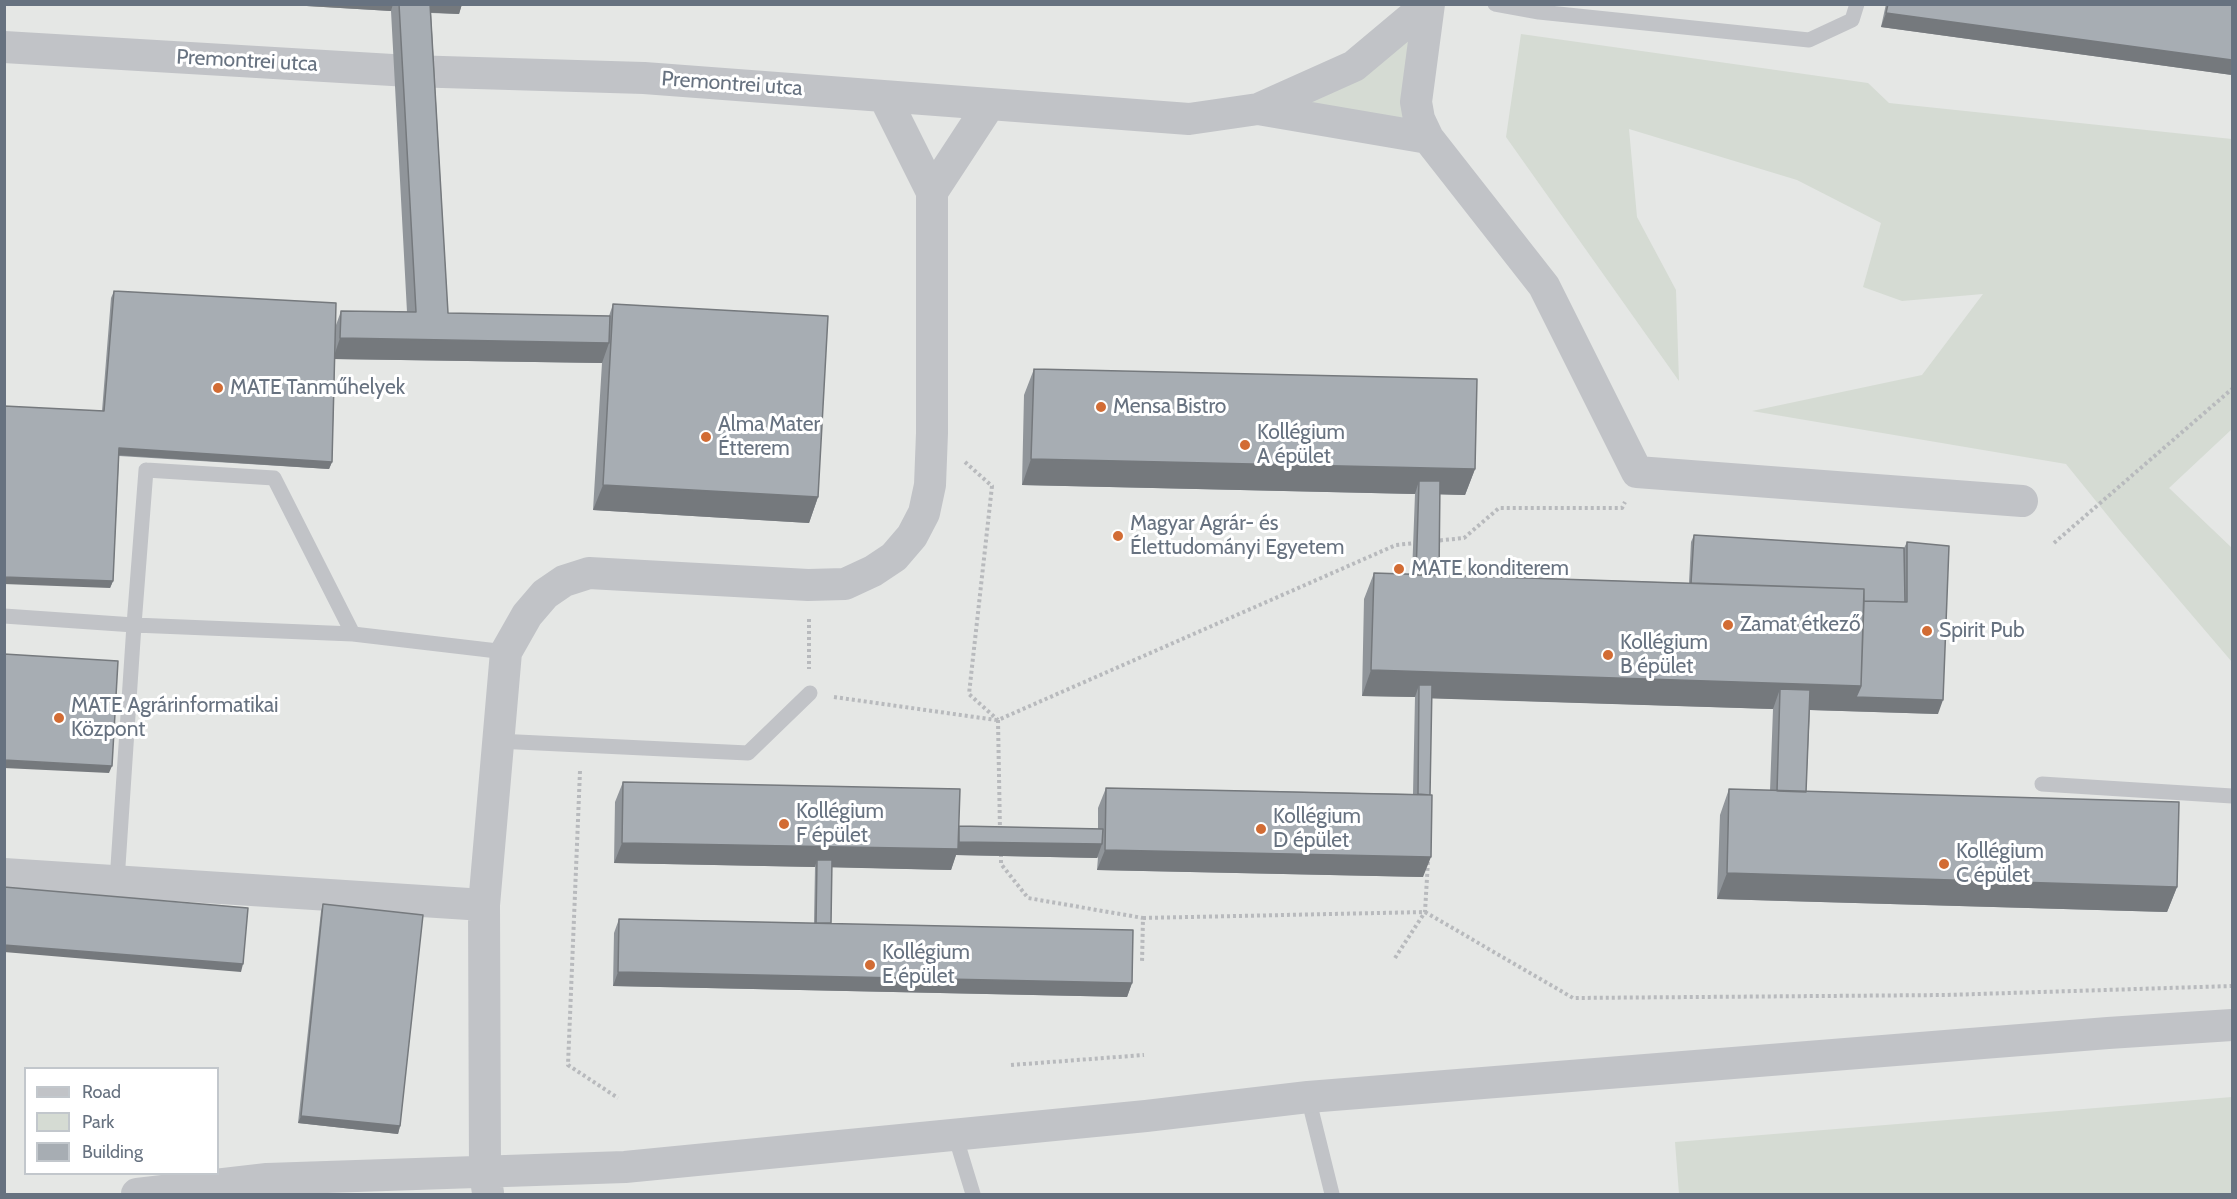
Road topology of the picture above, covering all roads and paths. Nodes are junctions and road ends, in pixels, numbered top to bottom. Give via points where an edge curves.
1 (1429, 4) edge
2 (1495, 4) edge
3 (1857, 4) edge
4 (4, 47) edge
5 (884, 96) junction
6 (989, 105) junction
7 (1258, 109) junction
8 (1428, 138) junction
9 (932, 192) junction
10 (2232, 389) edge
11 (932, 433) junction
12 (1637, 472) junction
13 (2022, 501) dead end
14 (1430, 541) edge
15 (1419, 543) edge
16 (2054, 543) dead end
17 (808, 585) junction
18 (4, 616) edge
19 (134, 625) junction
20 (353, 634) junction
21 (506, 652) junction
22 (810, 693) junction
23 (998, 720) junction
24 (497, 741) junction
25 (581, 746) junction
26 (2042, 784) dead end
27 (2232, 796) edge
28 (1001, 842) edge
29 (1428, 851) edge
30 (1001, 853) edge
31 (4, 874) edge
32 (117, 881) junction
33 (484, 905) junction
34 (1425, 912) junction
35 (1143, 918) junction
36 (1395, 958) dead end
37 (1142, 963) dead end
38 (2232, 986) edge
39 (2232, 1025) edge
40 (1144, 1055) dead end
41 (1011, 1065) dead end
42 (1308, 1097) junction
43 (618, 1098) dead end
44 (955, 1135) junction
45 (486, 1184) edge
46 (137, 1194) edge
47 (973, 1194) edge
48 (1332, 1194) edge

1 - 7 street, Premontrei utca via 1354,66
1 - 8 street via 1416,102
2 - 3 lane via 1809,40 1852,20
4 - 5 street, Premontrei utca via 409,71 645,78
5 - 6 street, Premontrei utca
5 - 9 street
6 - 7 street, Premontrei utca via 1189,119
6 - 9 street
7 - 8 street
8 - 12 street via 1544,286
9 - 11 street
10 - 16 path
11 - 17 street via 930,485 924,513 912,536 894,557 873,571 845,584
11 - 23 path via 992,486 969,694
12 - 13 street
12 - 14 path via 1622,508 1499,507 1464,538
15 - 23 path via 1396,545
17 - 21 street via 589,573 564,580 545,594 527,615
17 - 22 path
18 - 19 lane
19 - 20 lane
19 - 20 lane via 146,470 274,478
19 - 32 lane
20 - 21 lane
21 - 24 street
22 - 23 path
22 - 25 lane via 748,753
23 - 28 path
24 - 25 lane
24 - 33 street
25 - 43 path via 568,1065
26 - 27 lane
29 - 34 path
30 - 35 path via 1001,864 1028,898
31 - 32 street
32 - 33 street
33 - 45 street
34 - 35 path
34 - 36 path
34 - 38 path via 1573,998 1946,995
35 - 37 path
39 - 42 street
40 - 41 path
42 - 44 street
42 - 48 lane
44 - 45 street
44 - 47 lane
45 - 46 street via 267,1179

